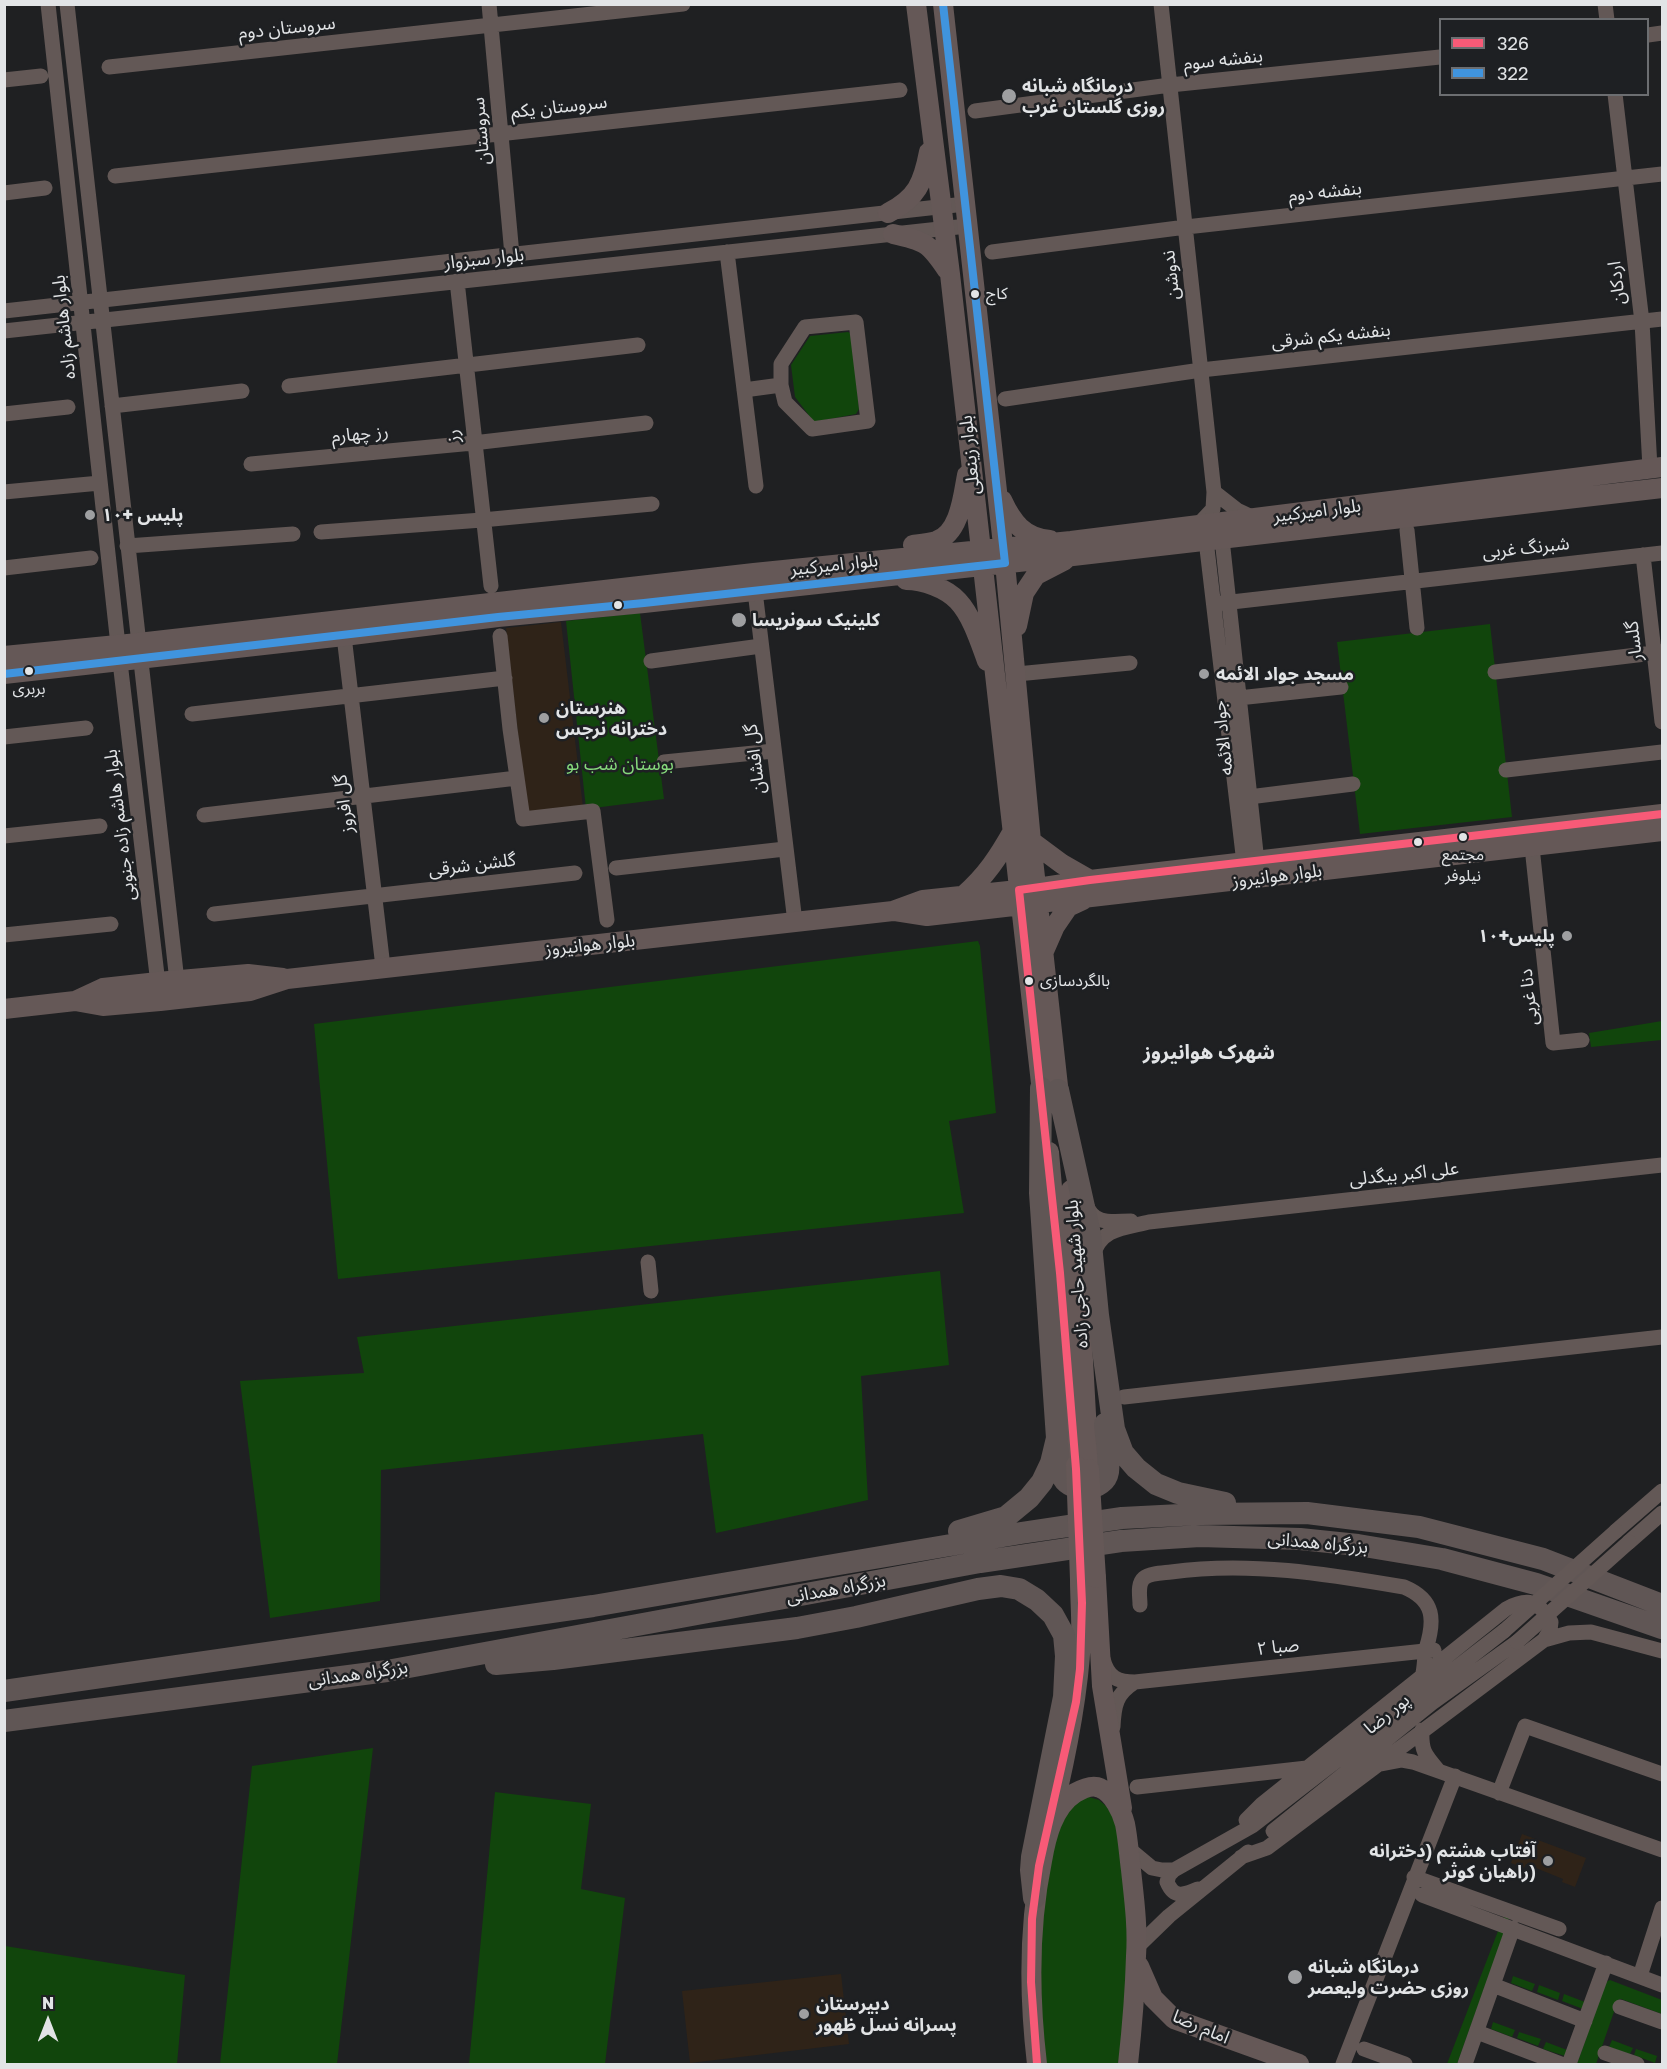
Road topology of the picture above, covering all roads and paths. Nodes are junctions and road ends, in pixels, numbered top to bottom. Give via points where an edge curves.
1 (48, 4) edge
2 (67, 4) edge
3 (489, 4) edge
4 (683, 4) edge
5 (916, 4) edge
6 (943, 4) edge
7 (1161, 4) edge
8 (492, 26) junction
9 (1439, 57) edge
10 (110, 67) dead end
11 (41, 76) dead end
12 (4, 80) edge
13 (1170, 84) junction
14 (900, 90) dead end
15 (1615, 96) edge
16 (975, 111) dead end
17 (500, 133) junction
18 (933, 135) junction
19 (1662, 174) edge
20 (115, 176) dead end
21 (1625, 178) junction
22 (45, 189) dead end
23 (4, 193) edge
24 (965, 204) junction
25 (941, 207) junction
26 (888, 213) junction
27 (968, 226) junction
28 (1186, 227) junction
29 (945, 228) junction
30 (893, 234) junction
31 (727, 252) junction
32 (992, 252) dead end
33 (512, 255) junction
34 (950, 274) junction
35 (457, 281) junction
36 (100, 301) junction
37 (81, 303) junction
38 (4, 311) edge
39 (1662, 319) edge
40 (102, 320) junction
41 (83, 322) junction
42 (1642, 322) junction
43 (4, 331) edge
44 (638, 345) dead end
45 (467, 366) junction
46 (1201, 369) junction
47 (289, 386) dead end
48 (781, 386) junction
49 (744, 390) junction
50 (242, 391) dead end
51 (1005, 399) dead end
52 (112, 406) junction
53 (68, 407) dead end
54 (4, 414) edge
55 (646, 423) dead end
56 (473, 443) junction
57 (971, 458) junction
58 (992, 458) junction
59 (251, 464) dead end
60 (1656, 467) edge
61 (100, 483) junction
62 (756, 486) dead end
63 (1662, 488) edge
64 (4, 492) edge
65 (1214, 492) junction
66 (652, 504) dead end
67 (1256, 519) junction
68 (482, 520) junction
69 (1407, 530) dead end
70 (321, 532) dead end
71 (293, 534) dead end
72 (1209, 535) junction
73 (127, 546) junction
74 (1072, 548) junction
75 (1662, 552) edge
76 (1004, 555) junction
77 (1643, 555) junction
78 (91, 558) dead end
79 (982, 558) junction
80 (4, 568) edge
81 (858, 580) junction
82 (1412, 580) junction
83 (754, 582) junction
84 (490, 586) dead end
85 (1222, 603) junction
86 (1417, 628) dead end
87 (344, 636) junction
88 (500, 636) dead end
89 (761, 646) junction
90 (140, 651) junction
91 (1659, 652) edge
92 (119, 653) junction
93 (4, 656) edge
94 (651, 661) dead end
95 (1130, 663) dead end
96 (1495, 672) dead end
97 (4, 674) edge
98 (505, 678) junction
99 (995, 680) junction
100 (1017, 680) junction
101 (1341, 687) dead end
102 (351, 697) junction
103 (1232, 699) junction
104 (192, 714) dead end
105 (1662, 722) edge
106 (86, 728) dead end
107 (4, 737) edge
108 (774, 751) junction
109 (1662, 752) edge
110 (664, 762) dead end
111 (1506, 770) dead end
112 (517, 778) junction
113 (1353, 784) dead end
114 (363, 796) junction
115 (1243, 798) junction
116 (1662, 814) edge
117 (204, 815) dead end
118 (100, 826) dead end
119 (1013, 831) junction
120 (1662, 831) edge
121 (4, 836) edge
122 (1031, 841) junction
123 (1532, 847) junction
124 (785, 849) junction
125 (1251, 863) junction
126 (616, 868) dead end
127 (575, 873) dead end
128 (1088, 889) junction
129 (374, 896) junction
130 (964, 896) junction
131 (1029, 897) junction
132 (893, 911) junction
133 (214, 914) dead end
134 (607, 920) dead end
135 (795, 922) junction
136 (111, 924) dead end
137 (4, 935) edge
138 (1042, 953) junction
139 (383, 967) junction
140 (169, 990) junction
141 (4, 1009) edge
142 (1582, 1040) dead end
143 (1050, 1089) junction
144 (1662, 1165) edge
145 (1082, 1194) junction
146 (1149, 1222) junction
147 (1093, 1259) junction
148 (648, 1262) dead end
149 (651, 1291) dead end
150 (1098, 1315) junction
151 (1662, 1337) edge
152 (1124, 1396) dead end
153 (1057, 1438) junction
154 (1662, 1491) edge
155 (1307, 1513) junction
156 (1662, 1513) edge
157 (1088, 1579) junction
158 (1140, 1605) dead end
159 (1662, 1605) edge
160 (593, 1606) junction
161 (1662, 1628) edge
162 (1544, 1640) junction
163 (1464, 1643) junction
164 (1101, 1648) junction
165 (1426, 1651) junction
166 (1662, 1651) edge
167 (387, 1671) junction
168 (1422, 1677) junction
169 (1136, 1682) junction
170 (4, 1691) edge
171 (4, 1721) edge
172 (1422, 1730) junction
173 (1113, 1751) junction
174 (1374, 1767) junction
175 (1307, 1768) junction
176 (1438, 1770) junction
177 (1662, 1774) edge
178 (1455, 1776) junction
179 (1137, 1787) dead end
180 (1499, 1793) junction
181 (1125, 1823) junction
182 (1047, 1837) junction
183 (1227, 1840) junction
184 (1128, 1848) junction
185 (1662, 1850) edge
186 (1242, 1857) junction
187 (1174, 1870) junction
188 (1414, 1877) junction
189 (1204, 1887) junction
190 (1422, 1895) dead end
191 (1034, 1898) junction
192 (1662, 1908) edge
193 (1513, 1928) junction
194 (1559, 1929) dead end
195 (1136, 1951) junction
196 (1606, 1964) junction
197 (1640, 1976) junction
198 (1493, 1985) junction
199 (1662, 1985) edge
200 (1620, 2007) dead end
201 (1585, 2021) junction
202 (1662, 2022) edge
203 (1477, 2032) junction
204 (1364, 2049) dead end
205 (1605, 2053) dead end
206 (1037, 2064) edge
207 (1128, 2064) edge
208 (1299, 2064) edge
209 (1343, 2064) edge
210 (1405, 2064) edge
211 (1465, 2064) edge
212 (1561, 2064) edge
213 (1569, 2064) edge
214 (1637, 2064) edge

1 - 37 street, بلوار هاشم زاده
2 - 36 street
3 - 8 street, سروستان
4 - 8 street, سروستان دوم
5 - 18 main road, بلوار زینعلی
6 - 24 main road, بلوار زینعلی
7 - 13 street, ندوشن
8 - 10 street, سروستان دوم
8 - 17 street, سروستان
9 - 13 street, بنفشه سوم
11 - 12 street
13 - 16 street, بنفشه سوم
13 - 28 street, ندوشن
14 - 17 street, سروستان یکم
15 - 21 street, اردکان
17 - 20 street, سروستان یکم
17 - 33 street, سروستان
18 - 25 main road, بلوار زینعلی
18 - 26 main road via 924,177 913,196
19 - 21 street, بنفشه دوم
21 - 28 street, بنفشه دوم
21 - 42 street, اردکان
22 - 23 street
24 - 25 street, بلوار سبزوار
24 - 27 main road, بلوار زینعلی
25 - 26 street, بلوار سبزوار
25 - 29 main road, بلوار زینعلی
26 - 33 street, بلوار سبزوار
27 - 29 street, بلوار سبزوار
27 - 58 main road, بلوار زینعلی
28 - 32 street, بنفشه دوم
28 - 46 street, ندوشن
29 - 30 street, بلوار سبزوار
29 - 34 main road, بلوار زینعلی
30 - 31 street, بلوار سبزوار
30 - 34 main road via 917,239 932,248
31 - 35 street, بلوار سبزوار
31 - 49 street
33 - 36 street, بلوار سبزوار
34 - 57 main road, بلوار زینعلی
35 - 40 street, بلوار سبزوار
35 - 45 street, رز
36 - 37 street, بلوار سبزوار
36 - 40 street
37 - 38 street, بلوار سبزوار
37 - 41 street, بلوار هاشم زاده
39 - 42 street, بنفشه یکم شرقی
40 - 41 street, بلوار سبزوار
40 - 52 street
41 - 43 street, بلوار سبزوار
41 - 61 street, بلوار هاشم زاده
42 - 46 street, بنفشه یکم شرقی
42 - 60 street, اردکان
44 - 45 street
45 - 47 street
45 - 56 street, رز
46 - 51 street, بنفشه یکم شرقی
46 - 65 street, ندوشن
48 - 48 street via 781,364 805,327 856,322 868,421 812,429 785,402
48 - 49 street
49 - 62 street
50 - 52 street
52 - 73 street
53 - 54 street
55 - 56 street, رز چهارم
56 - 59 street, رز چهارم
56 - 68 street, رز
57 - 79 main road, بلوار زینعلی
57 - 83 main road via 957,519 952,529 937,541 843,552
58 - 74 main road via 1001,500 1011,519 1025,532
58 - 76 main road, بلوار زینعلی
60 - 67 main road, بلوار امیرکبیر
61 - 64 street
61 - 92 street, بلوار هاشم زاده
63 - 72 main road, بلوار امیرکبیر
65 - 67 street
65 - 72 street
66 - 68 street
67 - 72 main road, بلوار امیرکبیر
68 - 70 street
68 - 84 street, رز
69 - 82 street
71 - 73 street
72 - 74 main road, بلوار امیرکبیر
72 - 85 street, جواد الائمه
73 - 90 street
74 - 76 main road, بلوار امیرکبیر
74 - 100 main road via 1036,575 1024,593 1017,622
75 - 77 street, شبرنگ غربی
76 - 79 main road, بلوار امیرکبیر
76 - 100 main road, بلوار زینعلی
77 - 82 street, شبرنگ غربی
77 - 91 street, گلسار
78 - 80 street
79 - 81 main road, بلوار امیرکبیر
79 - 83 main road, بلوار امیرکبیر
79 - 99 main road, بلوار زینعلی
81 - 83 main road, بلوار امیرکبیر
81 - 99 main road via 914,580 938,588 958,601
82 - 85 street, شبرنگ غربی
82 - 86 street
83 - 87 main road, بلوار امیرکبیر
83 - 89 street, گل افشان
83 - 90 main road, بلوار امیرکبیر
85 - 103 street, جواد الائمه
87 - 90 main road, بلوار امیرکبیر
87 - 102 street, گل افروز
88 - 98 street
89 - 94 street
89 - 108 street, گل افشان
90 - 92 main road, بلوار امیرکبیر
90 - 140 street
91 - 96 street
91 - 105 street, گلسار
92 - 93 main road, بلوار امیرکبیر
92 - 97 main road, بلوار امیرکبیر
92 - 140 street, بلوار هاشم زاده جنوبی
95 - 100 street
98 - 102 street
98 - 112 street
99 - 119 main road, بلوار زینعلی
100 - 122 main road, بلوار زینعلی
101 - 103 street
102 - 104 street
102 - 114 street, گل افروز
103 - 115 street, جواد الائمه
106 - 107 street
108 - 110 street
108 - 124 street, گل افشان
109 - 111 street
112 - 114 street
112 - 134 street via 523,819 593,811
113 - 115 street
114 - 117 street
114 - 129 street, گل افروز
115 - 125 street, جواد الائمه
116 - 125 main road, بلوار هوانیروز
118 - 121 street
119 - 130 main road via 983,878
119 - 131 main road, بلوار زینعلی
120 - 123 main road, بلوار هوانیروز
122 - 128 main road
122 - 131 main road, بلوار زینعلی
123 - 128 main road, بلوار هوانیروز
123 - 142 street, دنا غربی via 1553,1043
124 - 126 street
124 - 135 street, گل افشان
125 - 128 main road, بلوار هوانیروز
127 - 129 street, گلشن شرقی
128 - 131 main road, بلوار هوانیروز
128 - 138 main road via 1068,907
129 - 133 street, گلشن شرقی
129 - 139 street, گل افروز
130 - 131 main road, بلوار هوانیروز
130 - 132 main road, بلوار هوانیروز via 923,900
131 - 132 main road, بلوار هوانیروز via 927,916
131 - 138 main road, بلوار شهید حاجی زاده
131 - 143 main road, بلوار شهید حاجی زاده
132 - 135 main road, بلوار هوانیروز
135 - 139 main road, بلوار هوانیروز
136 - 137 street
138 - 143 main road, بلوار شهید حاجی زاده
139 - 140 main road, بلوار هوانیروز via 287,979 248,974
140 - 141 main road, بلوار هوانیروز via 103,988 75,1001
143 - 145 highway
143 - 153 highway via 1040,1193
143 - 157 main road, بلوار شهید حاجی زاده, bridge via 1055,1206 1082,1467
144 - 146 street, علی اکبر بیگدلی
145 - 146 street, علی اکبر بیگدلی via 1092,1216 1099,1220
145 - 147 highway
146 - 147 street, علی اکبر بیگدلی via 1102,1238
147 - 150 highway
148 - 149 street
150 - 153 highway via 1108,1473 1103,1482 1086,1488 1068,1484 1060,1467
150 - 155 highway via 1114,1430 1123,1453 1136,1468 1156,1484 1196,1498
151 - 152 street
153 - 160 highway via 1042,1482 1006,1517 945,1534 746,1571
154 - 183 street, پور رضا, bridge via 1504,1631 1252,1826
155 - 159 highway, بزرگراه همدانی via 1419,1527 1543,1558
155 - 160 highway, بزرگراه همدانی via 1122,1518
156 - 186 street, پور رضا, bridge via 1517,1642 1432,1703
157 - 164 main road, بلوار شهید حاجی زاده
157 - 182 main road, بلوار شهید حاجی زاده via 1078,1684
158 - 165 street via 1139,1585 1152,1575 1247,1568 1344,1577 1418,1593 1431,1614
160 - 170 highway, بزرگراه همدانی
161 - 167 highway, بزرگراه همدانی via 1536,1584 1442,1559 1300,1539 1200,1536 1121,1541 980,1562
162 - 163 street via 1551,1622 1544,1609 1529,1601 1506,1609
162 - 166 street via 1591,1632
162 - 172 street
163 - 165 street, صبا ۲
163 - 168 street
164 - 169 street via 1108,1673 1115,1680
164 - 173 main road, بلوار شهید حاجی زاده via 1102,1686
165 - 168 street
165 - 169 street, صبا ۲
167 - 171 highway, بزرگراه همدانی
167 - 191 highway via 553,1659 774,1631 978,1589 1020,1589 1053,1615 1064,1635 1066,1656 1064,1697 1032,1857
168 - 175 street
169 - 173 street via 1120,1693 1116,1703
172 - 174 street
172 - 176 street via 1425,1754
173 - 181 main road, بلوار شهید حاجی زاده
174 - 176 street via 1402,1760
174 - 186 street via 1267,1848
175 - 179 street
175 - 183 street via 1262,1804
176 - 178 street
177 - 180 street via 1525,1726
178 - 180 street
178 - 188 street
180 - 185 street
181 - 182 main road via 1110,1794 1092,1786 1063,1804
181 - 184 main road, بلوار شهید حاجی زاده
182 - 191 main road
183 - 187 street, پور رضا
184 - 187 street via 1152,1868
184 - 195 main road, بلوار شهید حاجی زاده
186 - 189 street, پور رضا
187 - 189 street via 1167,1882 1176,1894
188 - 194 street
188 - 209 street
189 - 195 street, پور رضا
190 - 193 street
191 - 206 main road via 1031,1978
192 - 197 street
193 - 196 street
193 - 198 street
195 - 207 main road
195 - 208 main road, امام رضا via 1152,1998 1174,2019
196 - 197 street
196 - 201 street
197 - 199 street
198 - 201 street
198 - 203 street
200 - 202 street
201 - 213 street
203 - 211 street
203 - 212 street
204 - 210 street
205 - 214 street

